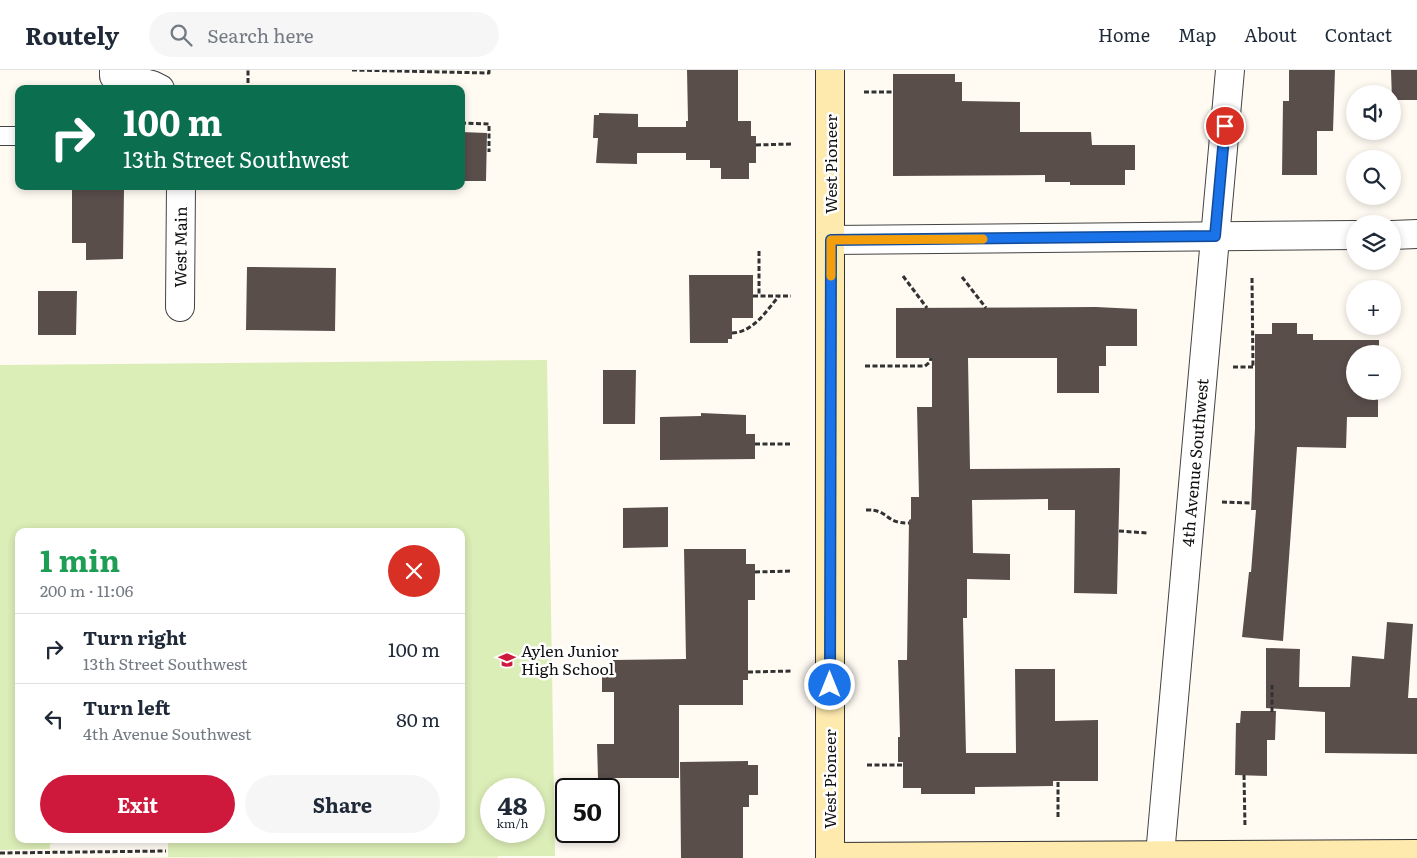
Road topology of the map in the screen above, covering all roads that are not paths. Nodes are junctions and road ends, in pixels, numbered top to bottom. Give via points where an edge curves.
1 (830, 70) edge
2 (1230, 70) edge
3 (113, 79) edge
4 (152, 85) edge
5 (0, 136) edge
6 (15, 136) edge
7 (181, 190) edge
8 (1401, 234) edge
9 (1417, 234) edge
10 (1346, 235) edge
11 (1215, 236) junction
12 (831, 240) junction
13 (180, 308) dead end
14 (1417, 854) edge
15 (1160, 855) junction
16 (830, 857) edge

1 - 12 main road, West Pioneer
2 - 11 street, 4th Avenue Southwest
3 - 4 street
5 - 6 lane
7 - 13 street, West Main
8 - 9 street
10 - 11 street
11 - 12 street
11 - 15 street, 4th Avenue Southwest
12 - 16 main road, West Pioneer
14 - 15 main road
15 - 16 main road

